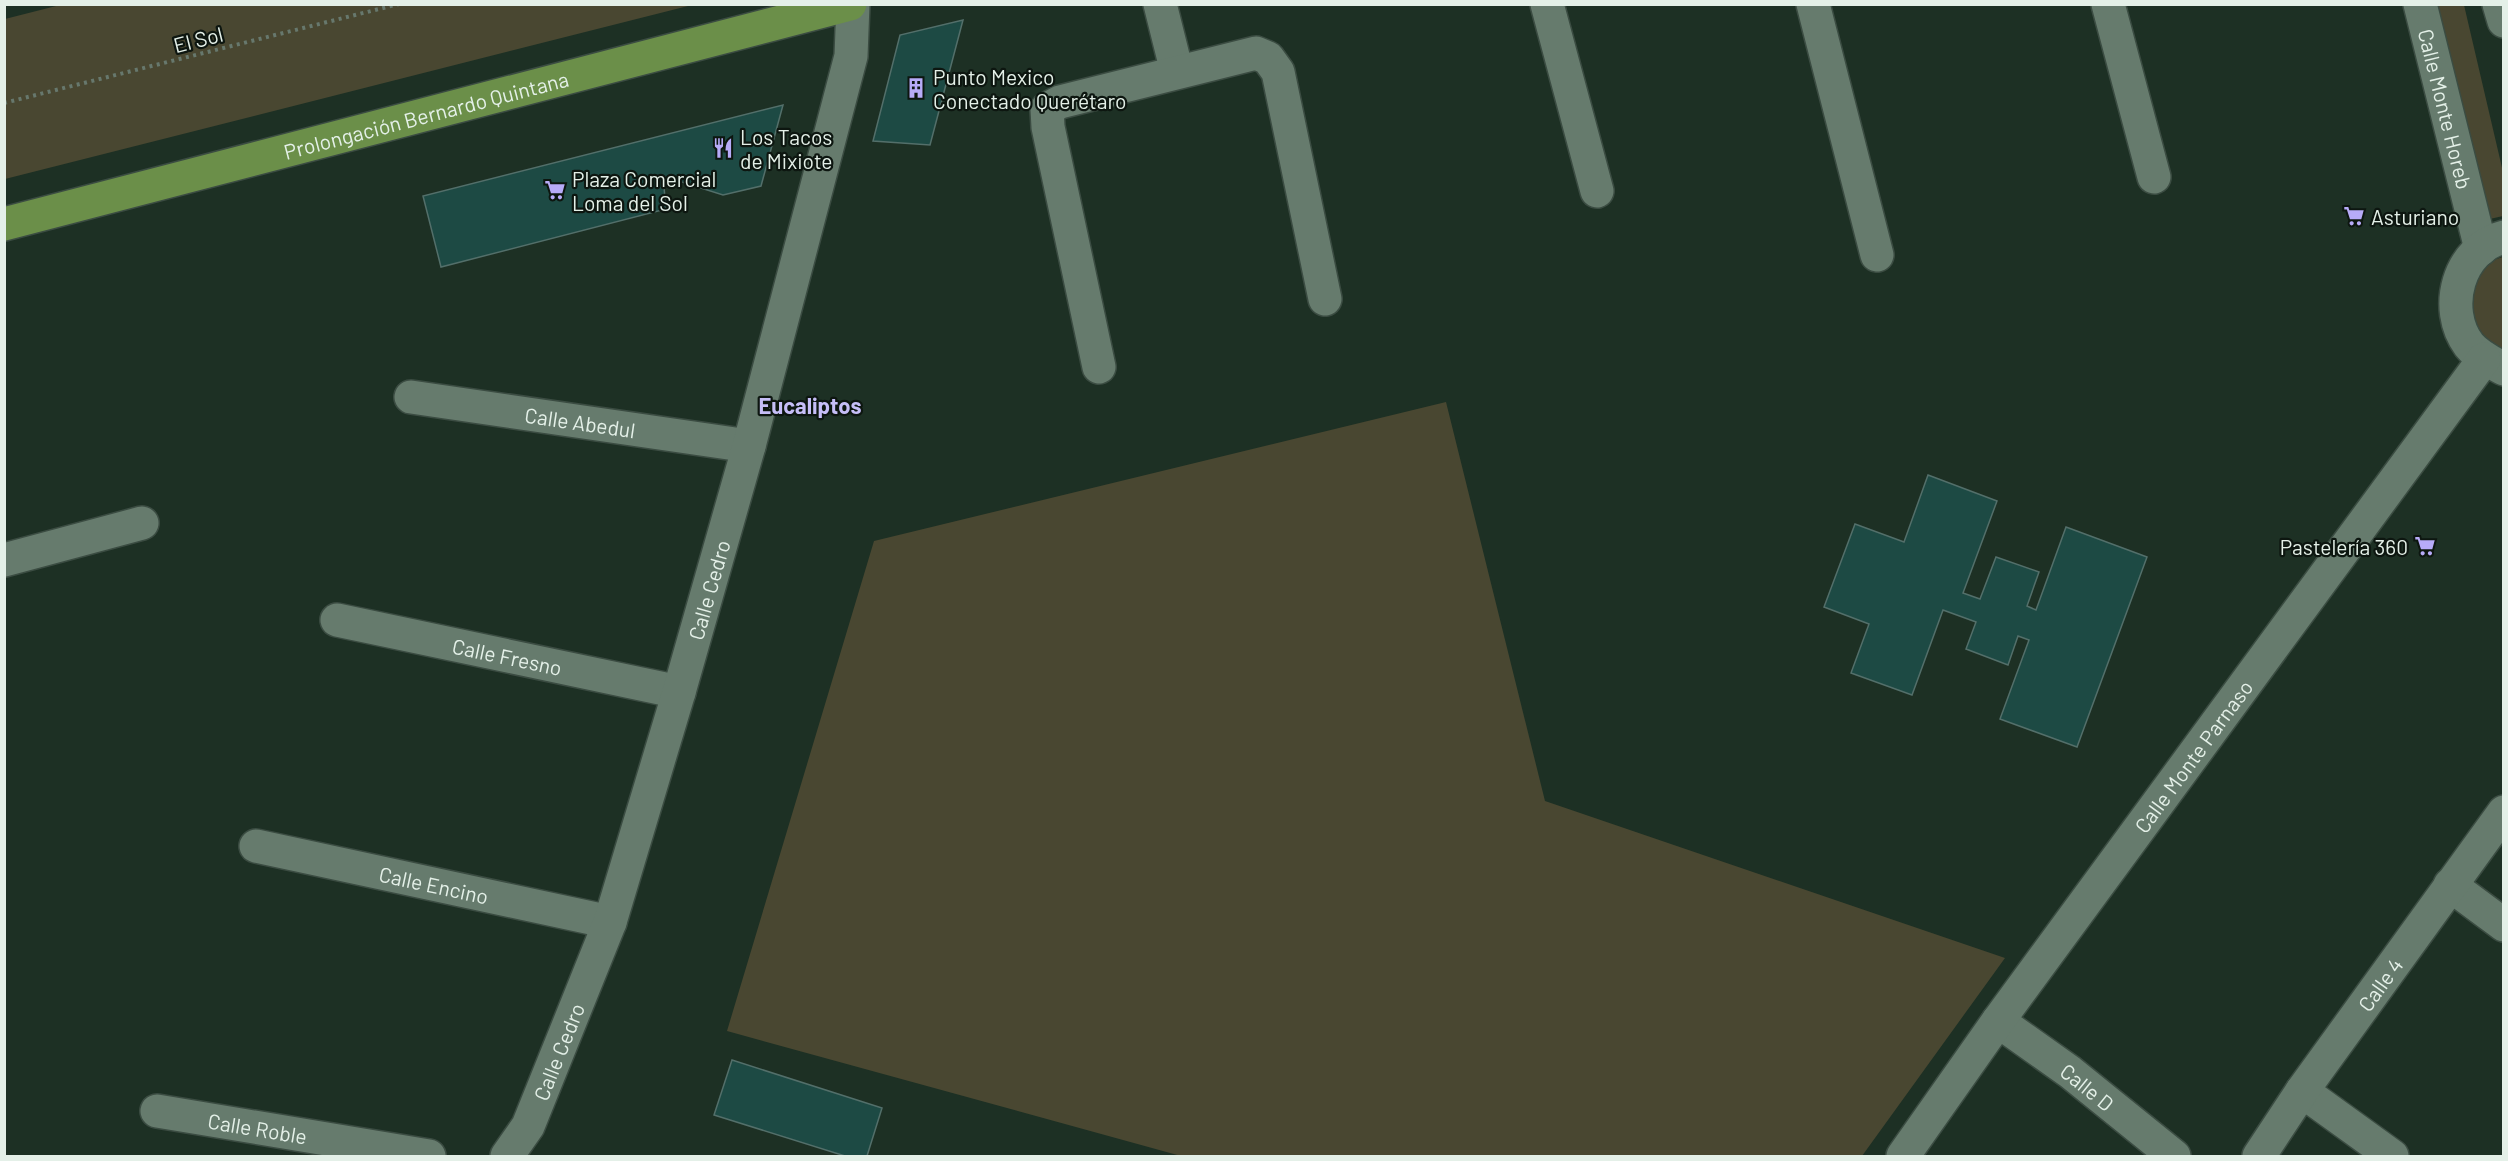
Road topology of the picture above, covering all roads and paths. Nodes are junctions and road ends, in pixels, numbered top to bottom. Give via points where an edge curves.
1 (399, 4) edge
2 (851, 4) edge
3 (1160, 4) edge
4 (1547, 4) edge
5 (1813, 4) edge
6 (2108, 4) edge
7 (2420, 4) edge
8 (2499, 4) edge
9 (2504, 21) edge
10 (1177, 72) junction
11 (4, 103) edge
12 (2154, 177) dead end
13 (1597, 191) dead end
14 (4, 224) edge
15 (2492, 243) edge
16 (1877, 255) dead end
17 (1325, 298) dead end
18 (2494, 364) edge
19 (1099, 367) dead end
20 (411, 397) dead end
21 (749, 446) junction
22 (141, 523) dead end
23 (4, 560) edge
24 (337, 620) dead end
25 (679, 692) junction
26 (2504, 812) edge
27 (256, 846) dead end
28 (2450, 885) junction
29 (610, 922) junction
30 (2504, 925) edge
31 (1998, 1021) junction
32 (2302, 1091) junction
33 (158, 1111) dead end
34 (429, 1156) edge
35 (507, 1156) edge
36 (1903, 1156) edge
37 (2174, 1156) edge
38 (2259, 1156) edge
39 (2392, 1156) edge

1 - 11 path, El Sol
2 - 14 main road, Prolongación Bernardo Quintana
2 - 21 street, Calle Cedro via 851,56
3 - 10 street
4 - 13 street
5 - 16 street
6 - 12 street
7 - 15 street, Calle Monte Horeb
8 - 9 street
10 - 17 street via 1256,53 1268,58 1278,72
10 - 19 street via 1060,102 1047,110
15 - 18 street via 2466,264 2455,305 2459,326 2469,344
18 - 31 street, Calle Monte Parnaso
20 - 21 street, Calle Abedul
21 - 25 street, Calle Cedro
22 - 23 street
24 - 25 street, Calle Fresno
25 - 29 street, Calle Cedro
26 - 28 street, Calle 4
27 - 29 street, Calle Encino
28 - 30 street
28 - 32 street, Calle 4
29 - 35 street, Calle Cedro via 528,1126
31 - 36 street, Calle Monte Parnaso
31 - 37 street, Calle D via 2070,1072
32 - 38 street, Calle 4
32 - 39 street
33 - 34 street, Calle Roble

